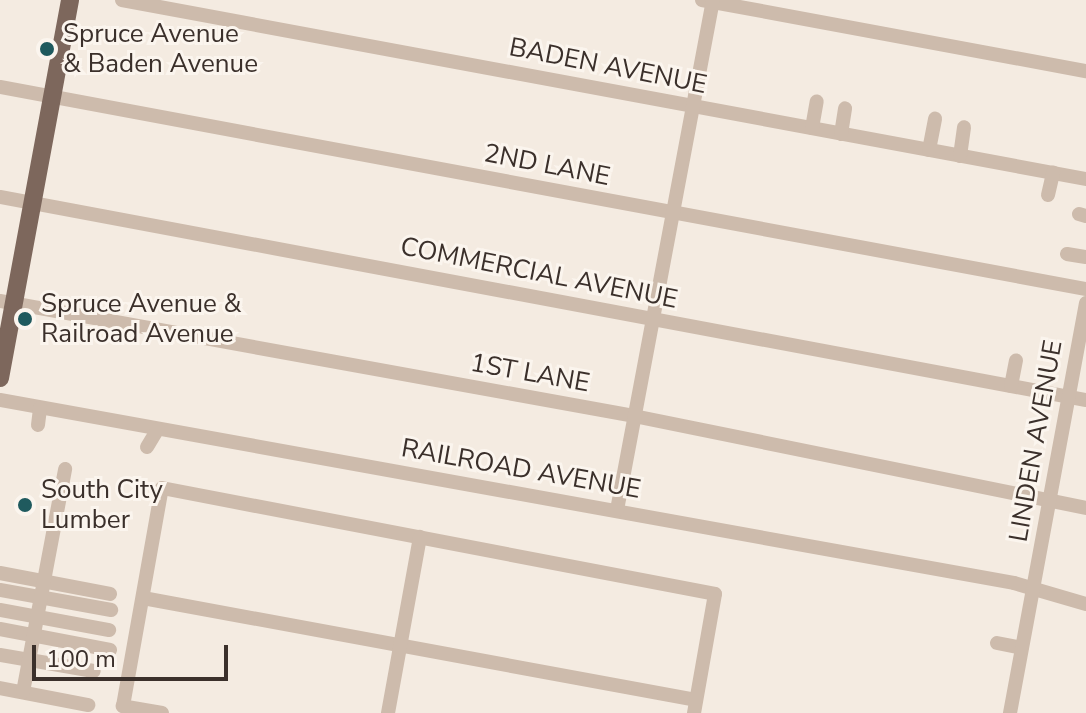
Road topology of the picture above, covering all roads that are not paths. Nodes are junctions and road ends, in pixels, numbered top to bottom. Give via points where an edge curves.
1 (70, 0) edge
2 (122, 0) edge
3 (709, 1) edge
4 (791, 8) edge
5 (861, 29) junction
6 (858, 45) dead end
7 (1086, 71) edge
8 (0, 87) edge
9 (52, 97) junction
10 (817, 101) dead end
11 (693, 106) junction
12 (845, 108) dead end
13 (935, 119) dead end
14 (964, 127) dead end
15 (812, 128) junction
16 (841, 134) junction
17 (929, 150) junction
18 (960, 156) junction
19 (1053, 173) junction
20 (1086, 179) edge
21 (1048, 195) dead end
22 (0, 197) edge
23 (33, 203) junction
24 (674, 213) junction
25 (1067, 254) dead end
26 (1086, 257) edge
27 (1086, 289) edge
28 (7, 302) edge
29 (1086, 303) edge
30 (652, 319) junction
31 (1016, 360) dead end
32 (1080, 370) edge
33 (0, 378) edge
34 (1011, 386) junction
35 (1069, 397) junction
36 (0, 400) edge
37 (1086, 400) edge
38 (40, 408) junction
39 (634, 416) junction
40 (38, 425) dead end
41 (158, 429) junction
42 (147, 447) dead end
43 (65, 469) dead end
44 (1050, 501) junction
45 (1086, 508) edge
46 (617, 510) junction
47 (420, 537) junction
48 (0, 573) edge
49 (44, 582) junction
50 (1033, 588) junction
51 (0, 590) edge
52 (110, 594) dead end
53 (41, 597) junction
54 (143, 598) junction
55 (1086, 604) edge
56 (0, 610) edge
57 (111, 610) dead end
58 (37, 617) junction
59 (0, 629) edge
60 (109, 630) dead end
61 (33, 636) junction
62 (997, 643) dead end
63 (400, 647) junction
64 (1022, 648) junction
65 (110, 650) dead end
66 (0, 655) edge
67 (29, 660) junction
68 (94, 671) dead end
69 (0, 688) edge
70 (23, 692) junction
71 (88, 705) dead end
72 (695, 706) edge
73 (162, 713) edge
74 (388, 713) edge
75 (1010, 713) edge

1 - 9 main road
2 - 11 street, BADEN AVENUE
3 - 4 street via 771,21
3 - 11 street
4 - 5 street via 830,31
5 - 6 street
5 - 7 street via 977,57 1067,60
8 - 9 street, 2ND LANE
9 - 23 main road
9 - 24 street, 2ND LANE via 114,103
10 - 15 street
11 - 15 street, BADEN AVENUE
11 - 24 street
12 - 16 street
13 - 17 street
14 - 18 street
15 - 16 street, BADEN AVENUE
16 - 17 street, BADEN AVENUE
17 - 18 street, BADEN AVENUE
18 - 19 street, BADEN AVENUE
19 - 20 street, BADEN AVENUE
19 - 21 street
22 - 23 street, COMMERCIAL AVENUE
23 - 28 main road
23 - 30 street, COMMERCIAL AVENUE
24 - 27 street, 2ND LANE via 1030,286
24 - 30 street
25 - 26 street
28 - 33 main road
28 - 39 street, 1ST LANE
29 - 32 street, LINDEN AVENUE
30 - 34 street, COMMERCIAL AVENUE
30 - 39 street
31 - 34 street
32 - 35 street, LINDEN AVENUE
34 - 35 street, COMMERCIAL AVENUE
35 - 37 street, COMMERCIAL AVENUE
35 - 44 street, LINDEN AVENUE
36 - 38 street, RAILROAD AVENUE
38 - 40 street
38 - 41 street, RAILROAD AVENUE
39 - 44 street, 1ST LANE
39 - 46 street
41 - 42 street
41 - 46 street, RAILROAD AVENUE
43 - 49 street
44 - 45 street, 1ST LANE
44 - 50 street, LINDEN AVENUE
46 - 50 street, RAILROAD AVENUE
47 - 54 street via 162,488
47 - 63 street
47 - 72 street via 715,594
48 - 49 street
49 - 52 street
49 - 53 street
50 - 55 street, RAILROAD AVENUE
50 - 64 street, LINDEN AVENUE
51 - 53 street
53 - 57 street
53 - 58 street
54 - 63 street
54 - 73 street via 123,706
56 - 58 street
58 - 60 street
58 - 61 street
59 - 61 street
61 - 65 street
61 - 67 street
62 - 64 street
63 - 72 street
63 - 74 street
64 - 75 street, LINDEN AVENUE
66 - 67 street
67 - 68 street
67 - 70 street
69 - 70 street
70 - 71 street

